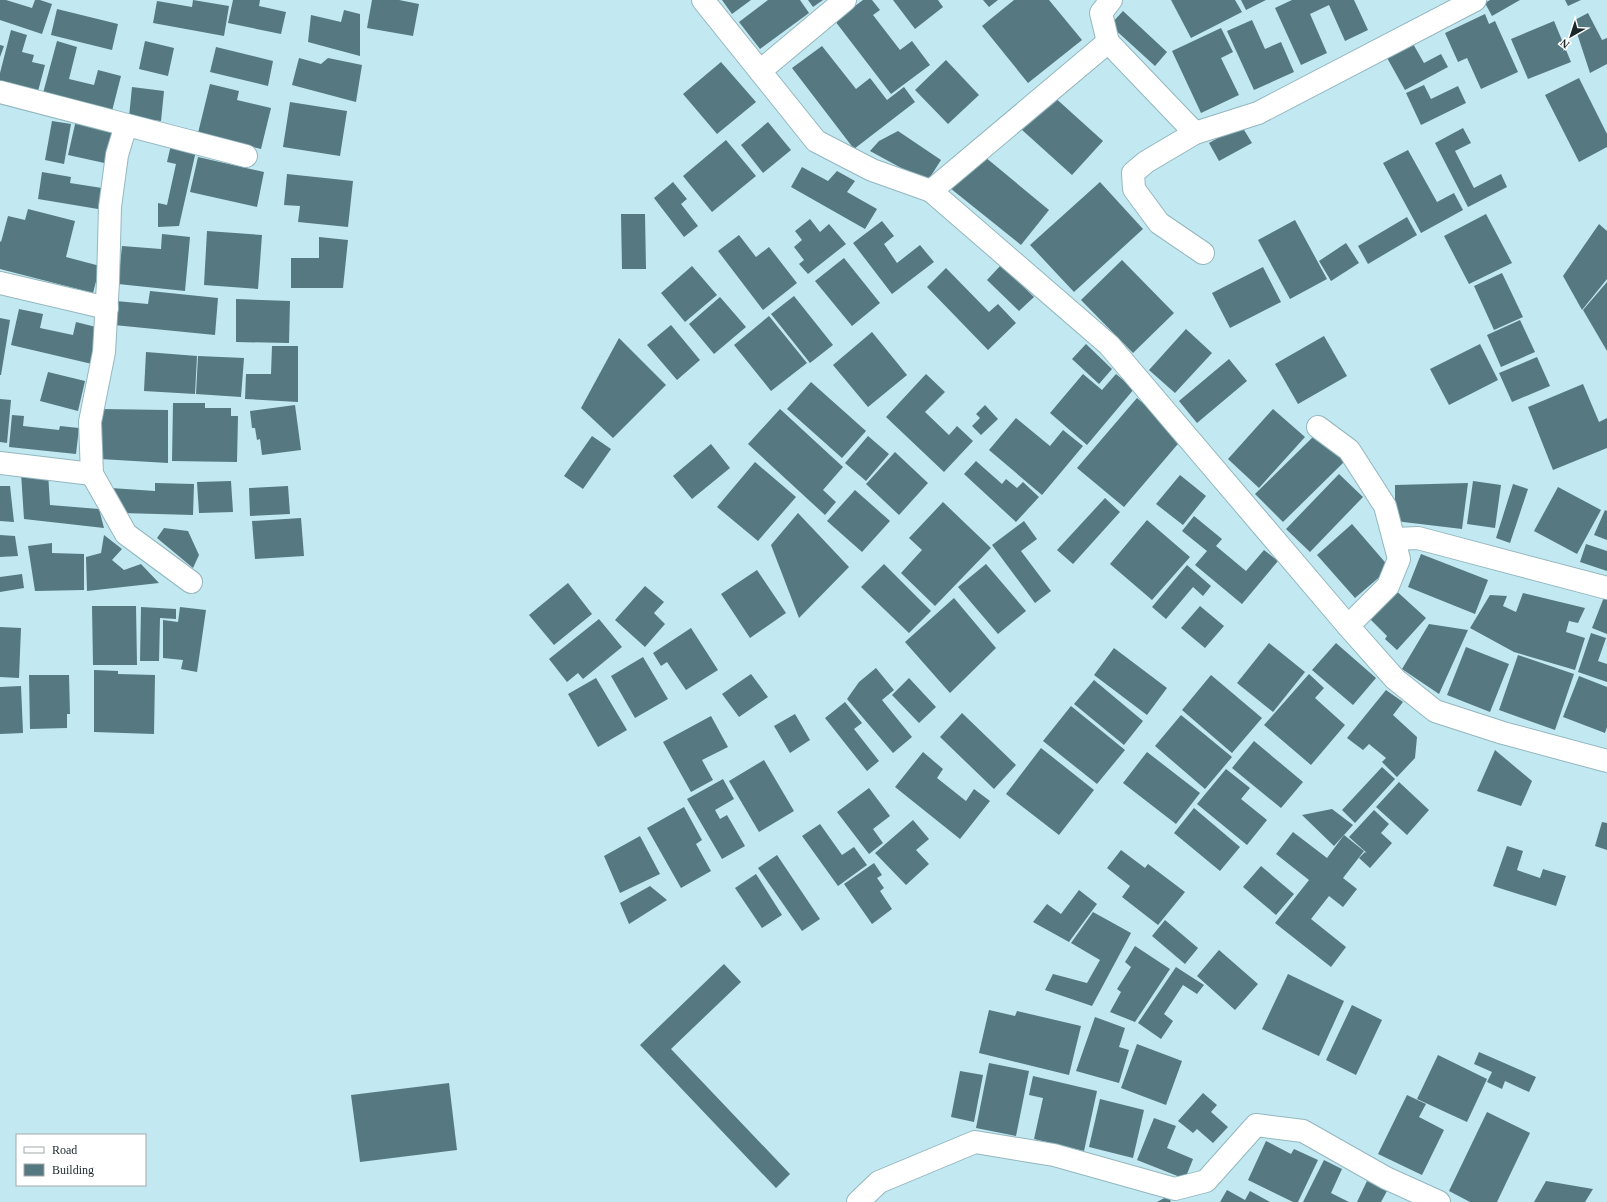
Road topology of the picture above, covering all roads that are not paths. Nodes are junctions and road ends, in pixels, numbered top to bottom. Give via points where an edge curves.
1 (703, 0) edge
2 (845, 0) edge
3 (1111, 0) edge
4 (1475, 0) edge
5 (1108, 42) junction
6 (760, 71) junction
7 (0, 92) edge
8 (126, 125) junction
9 (1195, 133) junction
10 (246, 156) dead end
11 (931, 191) junction
12 (1203, 253) dead end
13 (0, 283) edge
14 (107, 308) junction
15 (1318, 427) dead end
16 (0, 463) edge
17 (92, 474) junction
18 (1394, 539) junction
19 (191, 582) dead end
20 (1607, 588) edge
21 (1348, 626) junction
22 (1607, 761) edge
23 (858, 1202) edge
24 (1439, 1202) edge

1 - 6 street
2 - 6 street
3 - 5 street via 1101,13
4 - 9 street via 1258,113
5 - 9 street
5 - 11 street
6 - 11 street via 816,140 872,170
7 - 8 street
8 - 10 street
8 - 14 street via 117,155 110,207
9 - 12 street via 1146,162 1133,173 1134,189 1159,223
11 - 21 street via 1110,345
13 - 14 street
14 - 17 street via 104,352 90,422
15 - 18 street via 1349,450 1385,506
16 - 17 street
17 - 19 street via 126,534
18 - 20 street via 1418,538
18 - 21 street via 1399,559 1388,586
21 - 22 street via 1395,679 1435,711 1503,733
23 - 24 street via 879,1182 975,1142 1054,1155 1175,1189 1206,1181 1256,1124 1303,1131 1386,1178

